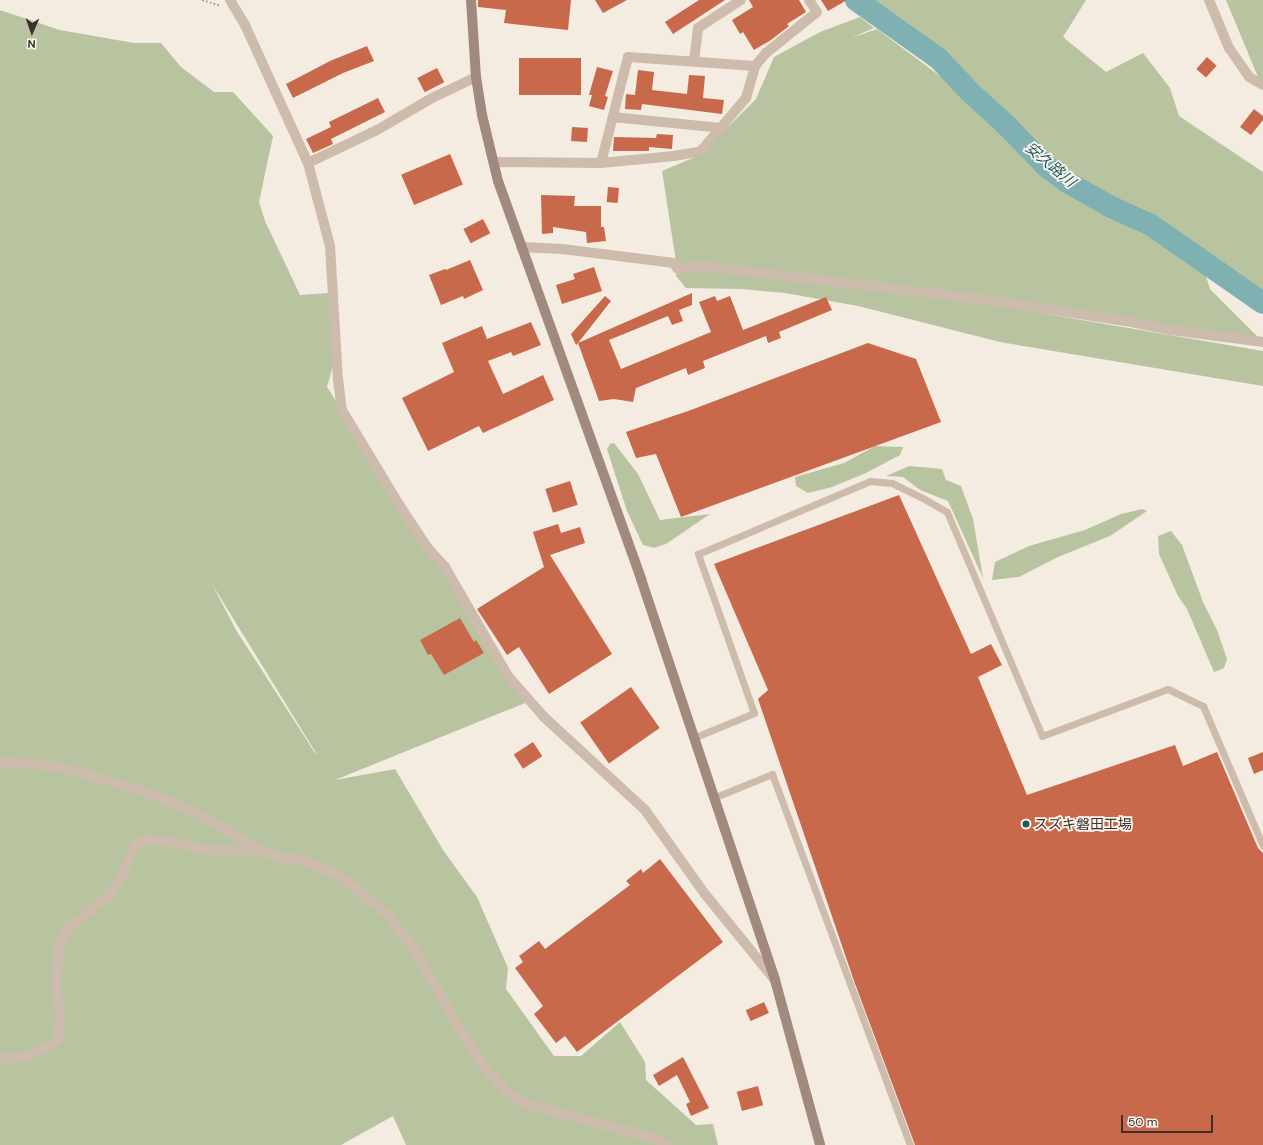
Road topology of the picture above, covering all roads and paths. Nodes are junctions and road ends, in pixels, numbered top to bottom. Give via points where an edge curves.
1 (230, 0) edge
2 (471, 0) edge
3 (741, 0) edge
4 (809, 0) edge
5 (1209, 0) edge
6 (694, 61) junction
7 (755, 66) junction
8 (476, 77) junction
9 (1263, 85) edge
10 (613, 117) junction
11 (722, 128) junction
12 (494, 162) junction
13 (308, 163) junction
14 (601, 163) junction
15 (522, 247) junction
16 (1263, 342) edge
17 (693, 738) junction
18 (0, 762) edge
19 (713, 798) junction
20 (1263, 846) edge
21 (262, 851) junction
22 (775, 980) junction
23 (0, 1058) edge
24 (668, 1145) edge
25 (820, 1145) edge
26 (910, 1145) edge

1 - 13 street via 245,25
2 - 8 street
3 - 6 street via 698,28
4 - 7 street via 817,12 766,53
5 - 9 street via 1229,48 1249,77
6 - 7 street
6 - 10 street via 628,57
7 - 11 street via 746,98
8 - 12 street via 482,116
8 - 13 street via 432,98 377,130
10 - 11 street
10 - 14 street
11 - 14 street via 701,151
12 - 14 street
12 - 15 street via 498,181
13 - 22 street via 330,246 342,410 400,506 427,547 445,567 508,676 544,718 645,810 705,894
15 - 16 street via 562,249 674,263 677,268 703,266 989,300 1171,330
15 - 17 street via 642,579
17 - 19 street
17 - 20 lane via 754,713 698,554 870,481 892,483 947,512 1042,736 1168,689 1203,706
18 - 21 street via 63,768 137,789 196,813
19 - 22 street
19 - 26 lane via 772,774
21 - 23 street via 200,849 172,841 143,840 135,846 110,894 69,928 59,944 56,988 60,1016 58,1038 50,1046 26,1057
21 - 24 street via 278,857 303,860 339,875 388,915 417,952 457,1025 484,1067 508,1092 526,1104 652,1138
22 - 25 street

